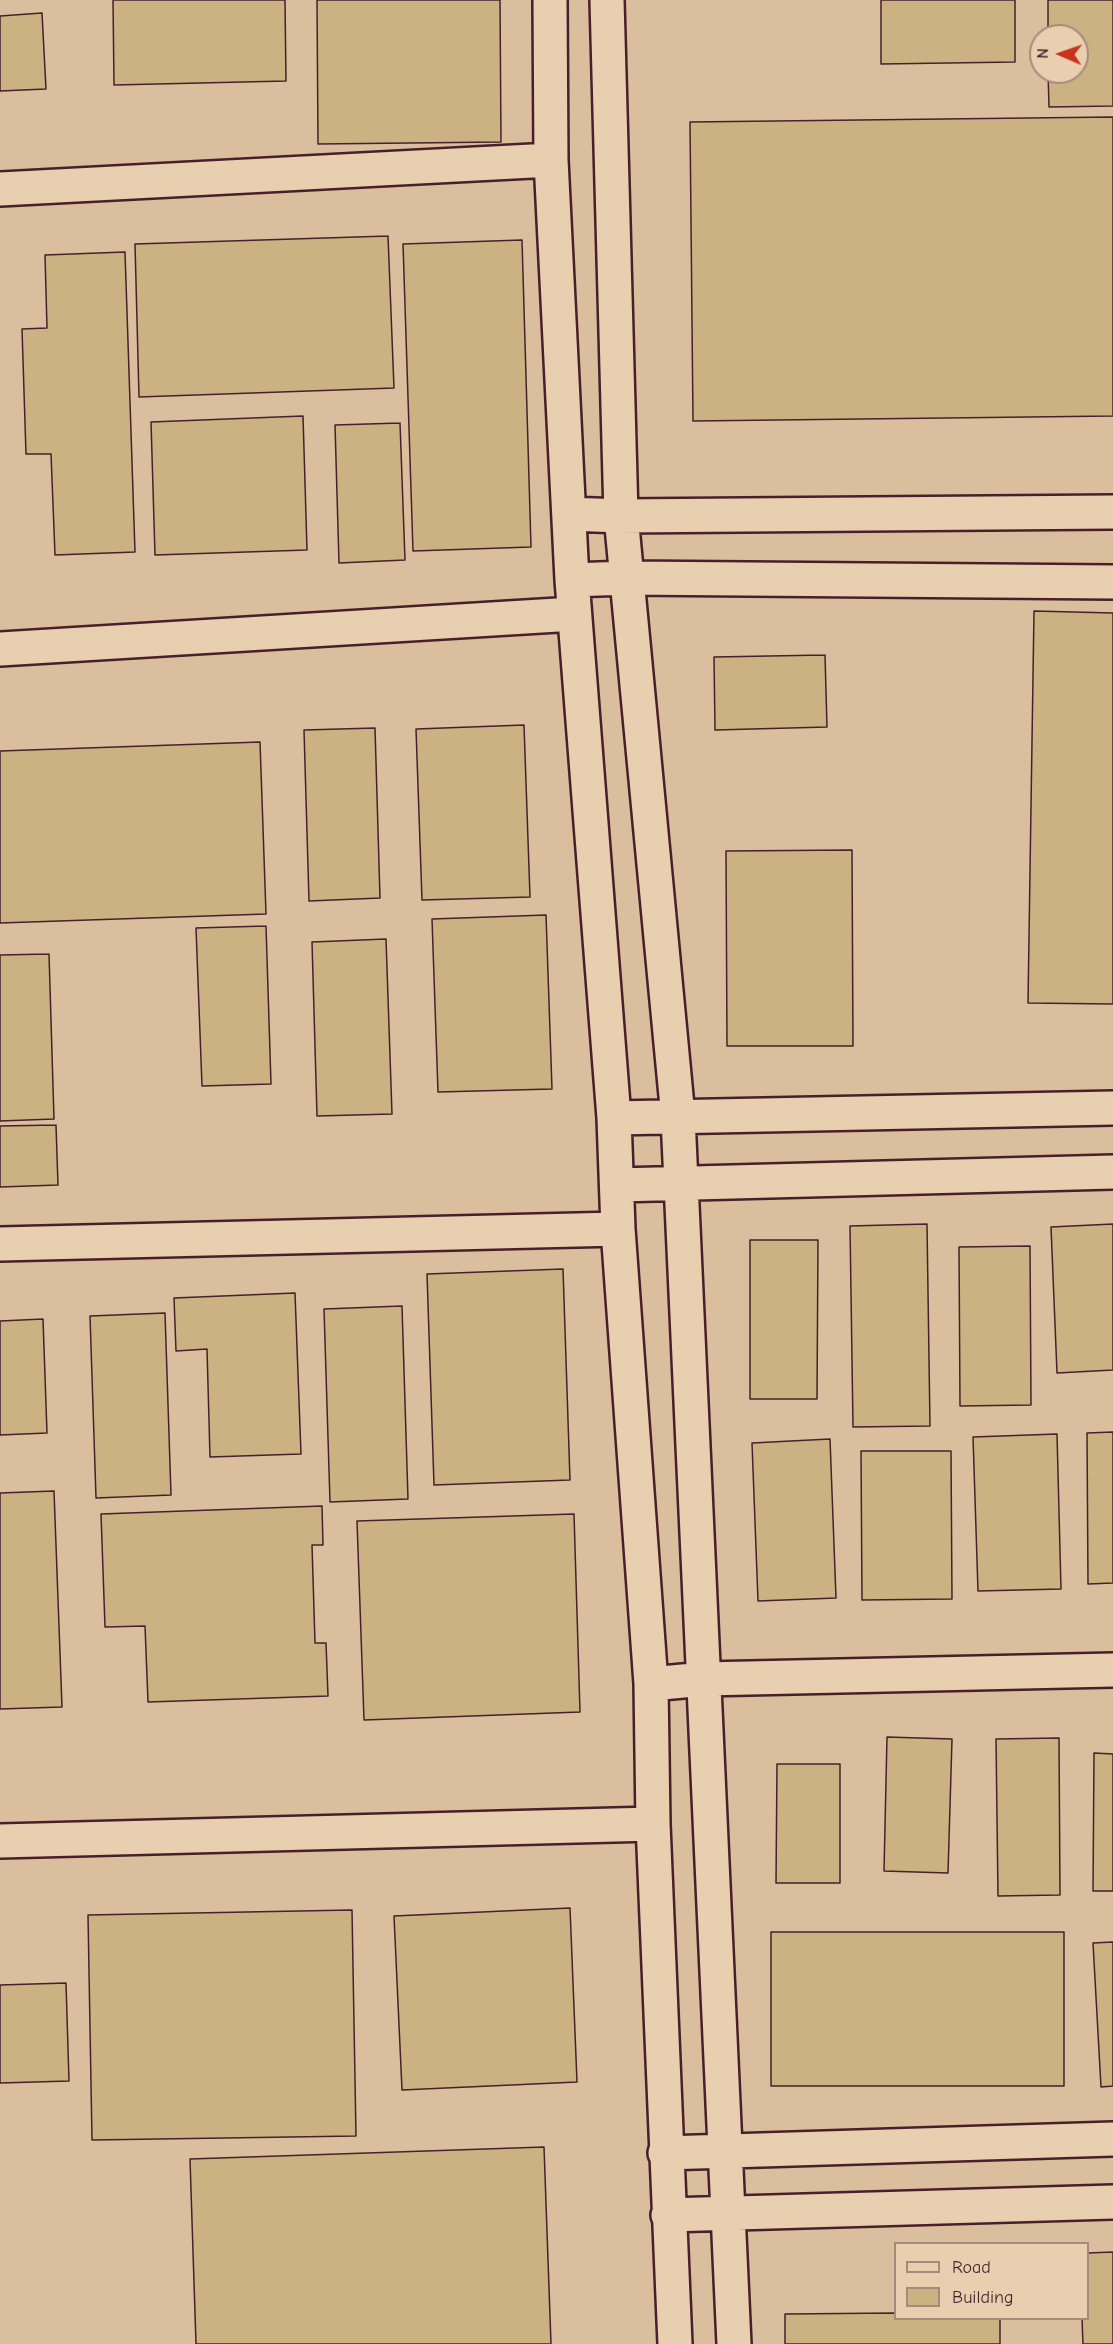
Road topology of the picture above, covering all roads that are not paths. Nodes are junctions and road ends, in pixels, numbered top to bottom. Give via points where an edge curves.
1 (550, 0) edge
2 (607, 0) edge
3 (551, 160) junction
4 (0, 189) edge
5 (1113, 512) edge
6 (569, 514) junction
7 (621, 516) junction
8 (626, 578) junction
9 (572, 580) junction
10 (1113, 582) edge
11 (574, 614) junction
12 (0, 649) edge
13 (1113, 1108) edge
14 (678, 1116) junction
15 (614, 1118) junction
16 (1113, 1172) edge
17 (681, 1183) junction
18 (618, 1185) junction
19 (618, 1229) junction
20 (0, 1244) edge
21 (1113, 1670) edge
22 (704, 1679) junction
23 (651, 1684) junction
24 (653, 1824) junction
25 (0, 1840) edge
26 (1113, 2139) edge
27 (725, 2151) junction
28 (665, 2153) junction
29 (1113, 2202) edge
30 (728, 2213) junction
31 (668, 2215) junction
32 (675, 2344) edge
33 (734, 2344) edge

1 - 3 lane
2 - 7 lane
3 - 4 lane
3 - 6 lane
5 - 7 lane
6 - 7 lane
6 - 9 lane
7 - 8 lane
8 - 9 lane
8 - 10 lane
8 - 14 lane
9 - 11 lane
11 - 12 lane
11 - 15 lane
13 - 14 lane
14 - 15 lane
14 - 17 lane
15 - 18 lane
16 - 17 lane
17 - 18 lane
17 - 22 lane
18 - 19 lane
19 - 20 lane
19 - 23 lane
21 - 22 lane
22 - 23 lane
22 - 27 lane
23 - 24 lane
24 - 25 lane
24 - 28 lane
26 - 27 lane
27 - 28 lane
27 - 30 lane
28 - 31 lane
29 - 30 lane
30 - 31 lane
30 - 33 lane
31 - 32 lane

